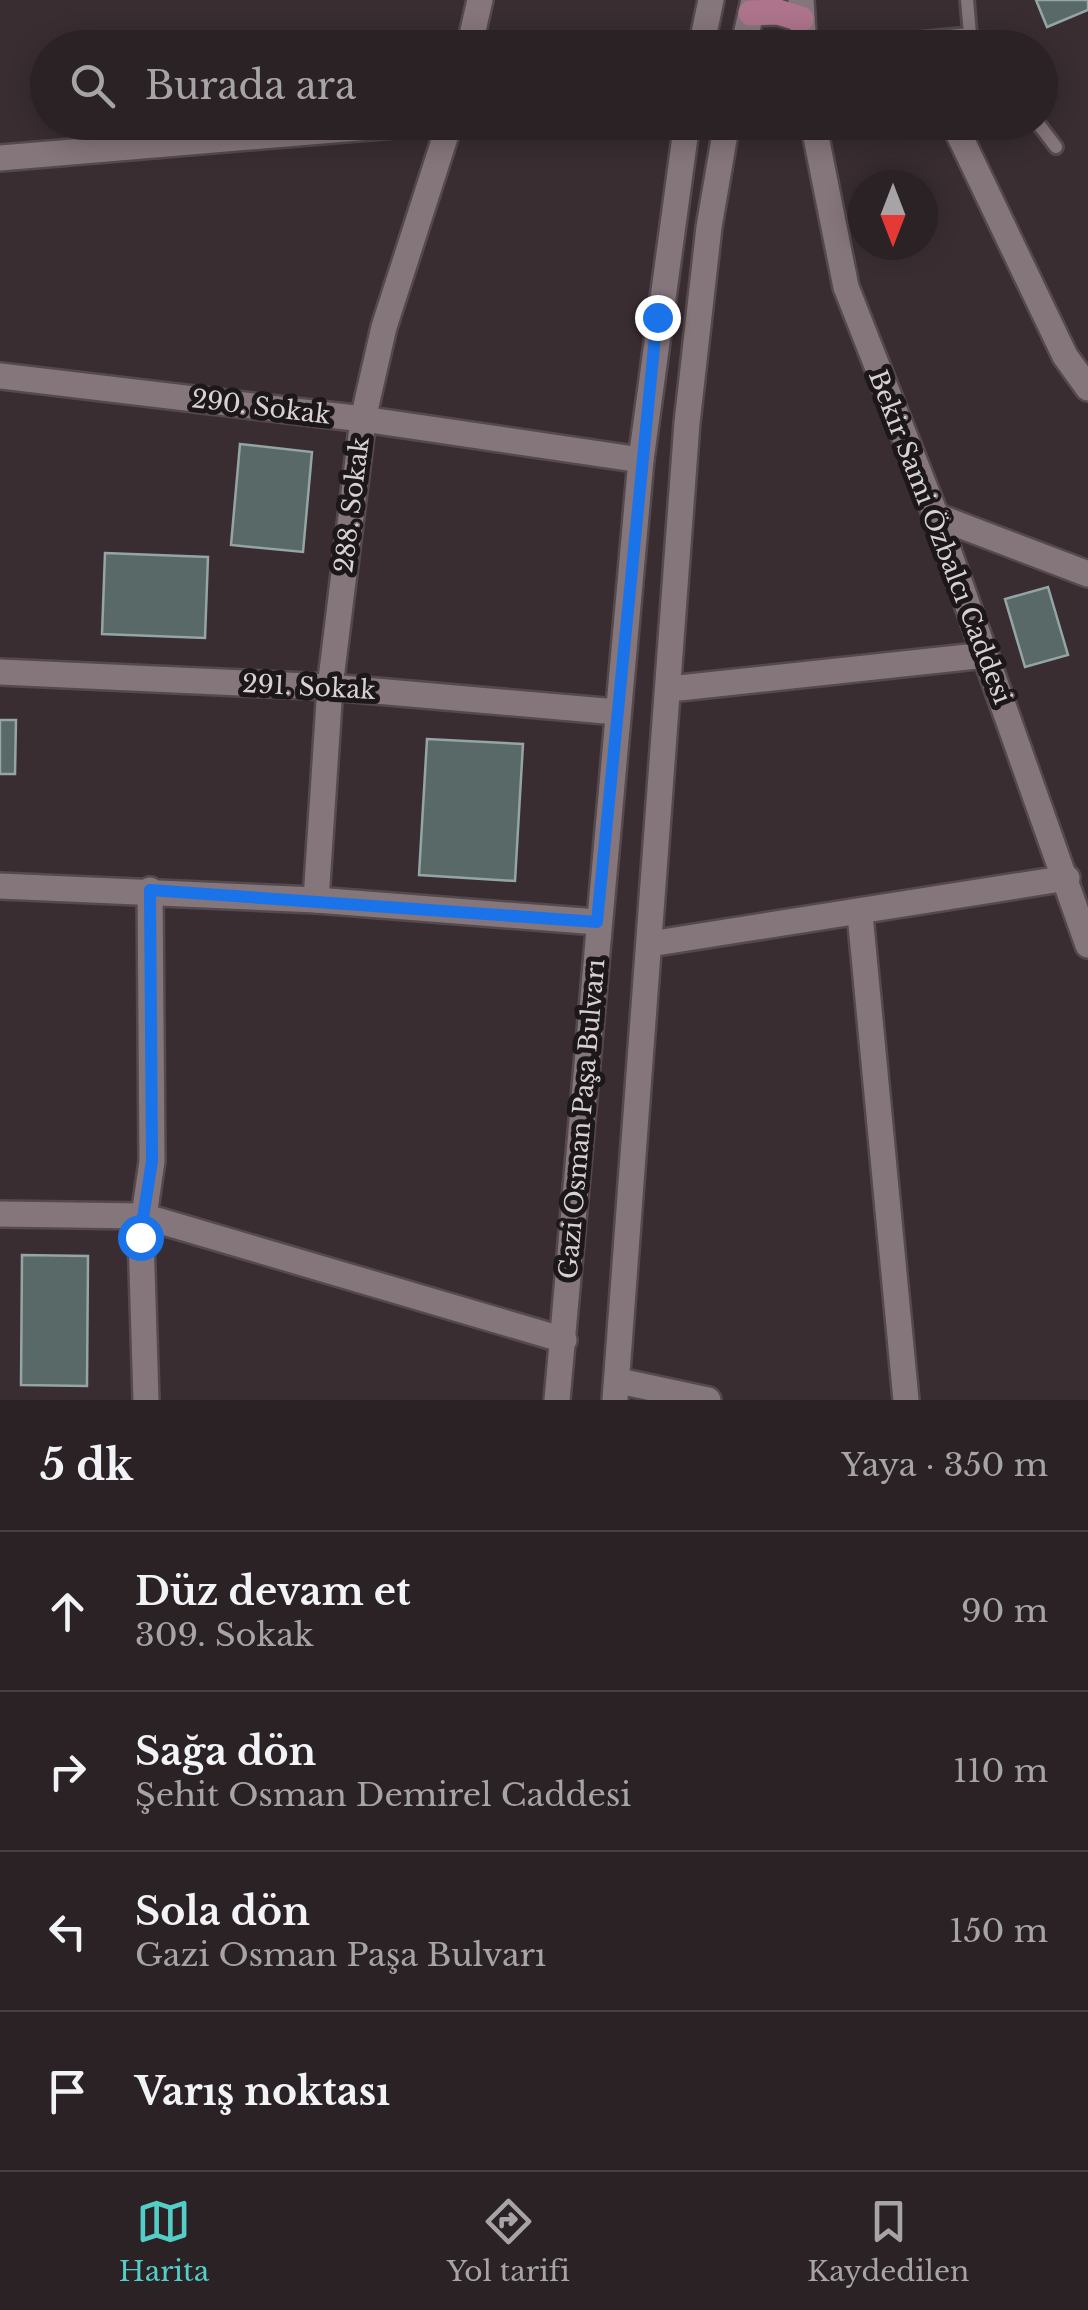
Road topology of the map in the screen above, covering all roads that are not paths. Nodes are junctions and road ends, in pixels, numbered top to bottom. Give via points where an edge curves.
1 (480, 0) edge
2 (711, 0) edge
3 (967, 0) edge
4 (752, 6) edge
5 (801, 9) edge
6 (473, 30) edge
7 (705, 30) edge
8 (970, 30) edge
9 (215, 140) edge
10 (444, 140) edge
11 (684, 140) edge
12 (724, 140) edge
13 (817, 140) edge
14 (962, 140) edge
15 (1051, 140) edge
16 (1056, 147) dead end
17 (0, 158) edge
18 (0, 376) edge
19 (1088, 388) edge
20 (363, 419) junction
21 (640, 460) junction
22 (936, 516) junction
23 (1088, 574) edge
24 (986, 655) junction
25 (0, 672) edge
26 (330, 687) junction
27 (670, 689) junction
28 (617, 712) junction
29 (1067, 878) junction
30 (0, 886) edge
31 (150, 890) junction
32 (316, 900) junction
33 (860, 914) junction
34 (597, 922) junction
35 (650, 944) junction
36 (1088, 945) edge
37 (0, 1214) edge
38 (143, 1216) junction
39 (564, 1340) junction
40 (617, 1391) edge
41 (146, 1400) edge
42 (557, 1400) edge
43 (708, 1400) edge
44 (906, 1400) edge

1 - 6 street
2 - 7 street
3 - 8 lane
4 - 5 main road
9 - 17 street
10 - 20 street, 288. Sokak via 384,326
11 - 21 street, Gazi Osman Paşa Bulvarı
12 - 27 street via 688,423
13 - 22 street, Bekir Sami Özbalcı Caddesi via 846,287
14 - 19 street via 1064,356
15 - 16 lane
18 - 20 street, 290. Sokak
20 - 21 street, 290. Sokak
20 - 26 street, 288. Sokak
21 - 28 street, Gazi Osman Paşa Bulvarı
22 - 23 street
22 - 24 street, Bekir Sami Özbalcı Caddesi
24 - 27 street
24 - 29 street, Bekir Sami Özbalcı Caddesi
25 - 26 street, 291. Sokak
26 - 28 street, 291. Sokak
26 - 32 street, 288. Sokak
27 - 35 street
28 - 34 street, Gazi Osman Paşa Bulvarı
29 - 33 street
29 - 36 street, Bekir Sami Özbalcı Caddesi
30 - 31 street
31 - 32 street
31 - 38 street via 152,1161
32 - 34 street
33 - 35 street
33 - 44 street
34 - 39 street, Gazi Osman Paşa Bulvarı
35 - 40 street
37 - 38 street
38 - 39 street
38 - 41 street
39 - 42 street, Gazi Osman Paşa Bulvarı
40 - 43 street

